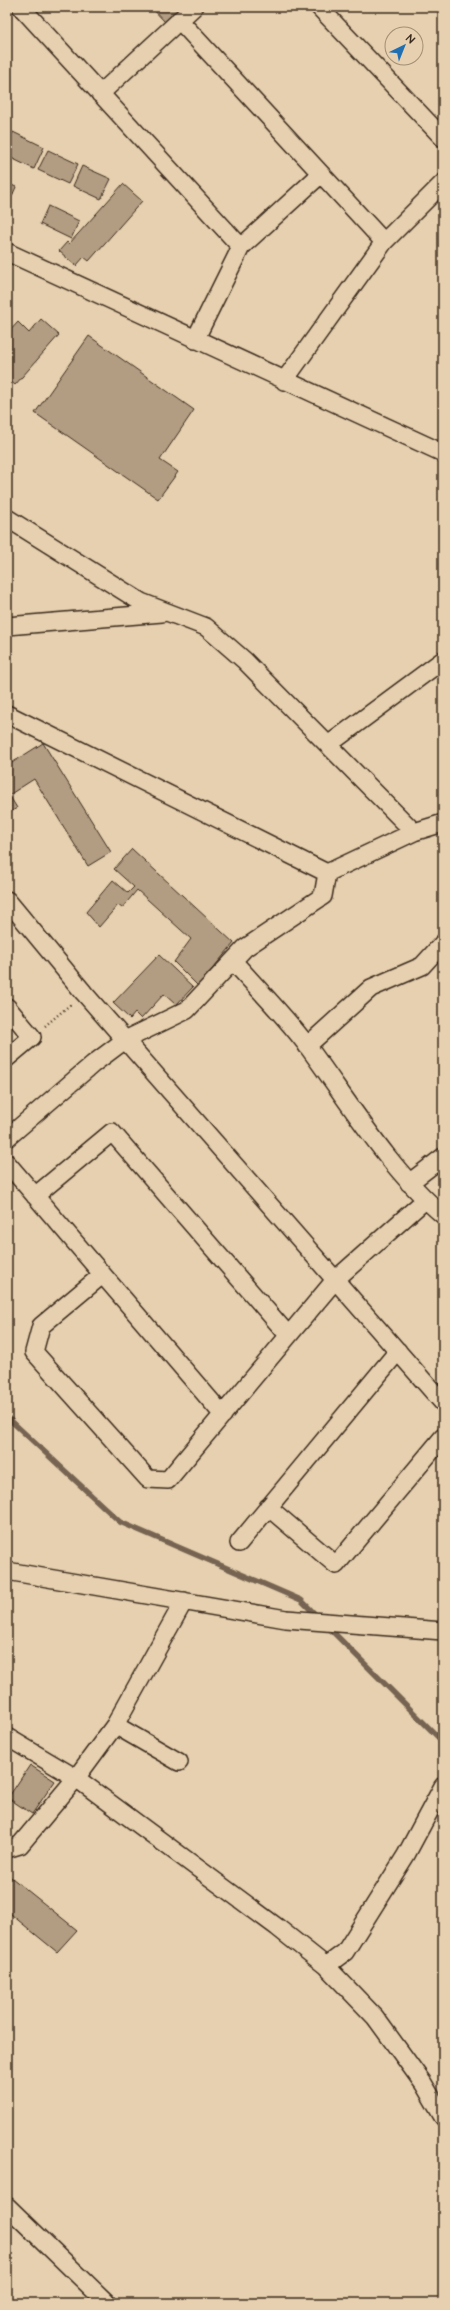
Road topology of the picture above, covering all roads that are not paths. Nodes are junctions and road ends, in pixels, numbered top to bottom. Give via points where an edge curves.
1 (21, 7) edge
2 (194, 7) edge
3 (319, 7) edge
4 (179, 20) junction
5 (100, 94) junction
6 (443, 138) edge
7 (321, 174) junction
8 (443, 183) edge
9 (384, 242) junction
10 (242, 247) junction
11 (7, 252) edge
12 (195, 340) junction
13 (284, 381) junction
14 (443, 453) edge
15 (7, 518) edge
16 (168, 612) junction
17 (7, 626) edge
18 (443, 660) edge
19 (7, 714) edge
20 (328, 745) junction
21 (443, 823) edge
22 (414, 832) junction
23 (327, 873) junction
24 (7, 900) edge
25 (443, 943) edge
26 (233, 961) junction
27 (7, 1007) edge
28 (125, 1040) junction
29 (307, 1046) junction
30 (7, 1058) edge
31 (7, 1138) edge
32 (443, 1157) edge
33 (7, 1163) edge
34 (409, 1183) junction
35 (35, 1196) junction
36 (425, 1200) junction
37 (443, 1215) edge
38 (102, 1275) junction
39 (335, 1280) junction
40 (288, 1335) junction
41 (398, 1351) junction
42 (443, 1403) edge
43 (223, 1414) junction
44 (443, 1437) edge
45 (268, 1507) junction
46 (239, 1543) dead end
47 (7, 1571) edge
48 (184, 1601) junction
49 (443, 1631) edge
50 (115, 1725) junction
51 (7, 1737) edge
52 (179, 1762) dead end
53 (76, 1778) junction
54 (443, 1786) edge
55 (7, 1849) edge
56 (326, 1966) junction
57 (443, 2117) edge
58 (7, 2206) edge
59 (107, 2303) edge

1 - 5 street
2 - 4 street
3 - 6 street
4 - 5 street
4 - 7 street
5 - 10 street
7 - 9 street
7 - 10 street
8 - 9 street
9 - 13 street
10 - 12 street
11 - 12 street
12 - 13 street
13 - 14 street
15 - 16 street via 141,602
16 - 17 street
16 - 20 street via 206,627 244,660
18 - 20 street
19 - 23 street
20 - 22 street
21 - 22 street
22 - 23 street
23 - 26 street via 323,896 245,948
24 - 28 street
25 - 29 street via 422,966 372,988
26 - 28 street via 187,1010
26 - 29 street
27 - 30 street via 32,1037
28 - 31 street
28 - 39 street
29 - 34 street
32 - 34 street
33 - 35 street
34 - 36 street
35 - 38 street
35 - 40 street via 112,1132
36 - 37 street
36 - 39 street
38 - 43 street
38 - 43 street via 41,1326 34,1352 148,1479 168,1480
39 - 40 street
39 - 41 street
40 - 43 street
41 - 42 street
41 - 45 street
44 - 45 street via 336,1565
45 - 46 street
47 - 48 street
48 - 49 street via 286,1619
48 - 50 street
50 - 52 street
50 - 53 street
51 - 53 street
53 - 55 street via 20,1845
53 - 56 street
54 - 56 street via 406,1855 345,1952
56 - 57 street via 375,2017 423,2083
58 - 59 street

